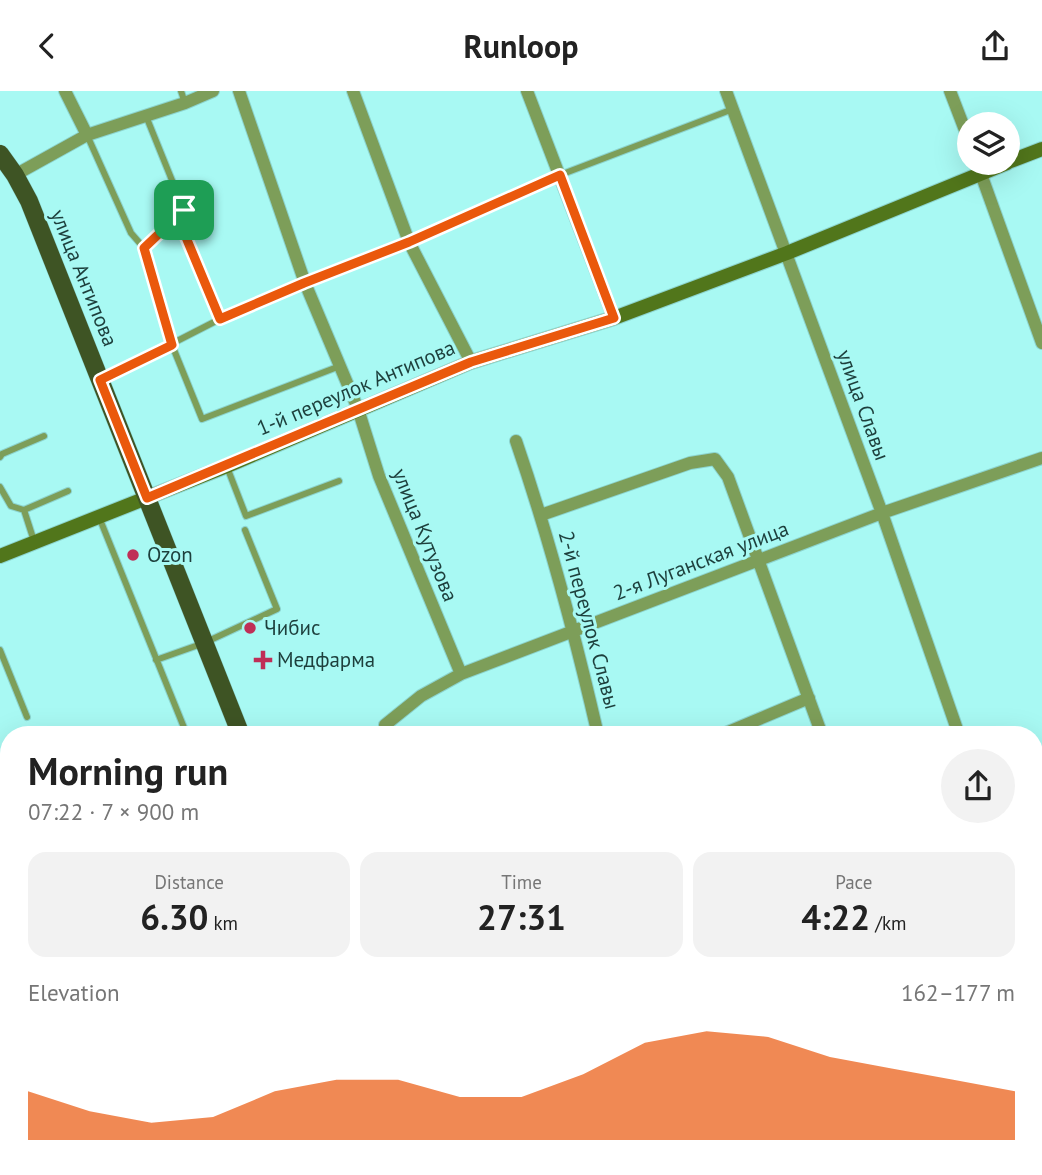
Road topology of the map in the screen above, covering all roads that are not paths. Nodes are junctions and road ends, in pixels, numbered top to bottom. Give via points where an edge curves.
1 (65, 91) edge
2 (213, 91) edge
3 (239, 91) edge
4 (352, 91) edge
5 (527, 91) edge
6 (726, 91) edge
7 (950, 91) edge
8 (183, 97) edge
9 (733, 109) junction
10 (958, 112) edge
11 (145, 114) junction
12 (87, 135) junction
13 (1042, 149) edge
14 (1, 156) edge
15 (1020, 157) edge
16 (15, 175) junction
17 (560, 175) junction
18 (963, 175) edge
19 (982, 175) edge
20 (184, 210) junction
21 (409, 242) junction
22 (144, 248) junction
23 (787, 253) junction
24 (304, 283) junction
25 (614, 318) junction
26 (220, 319) junction
27 (1042, 343) edge
28 (172, 345) junction
29 (471, 362) junction
30 (340, 366) junction
31 (100, 380) junction
32 (358, 409) junction
33 (44, 436) dead end
34 (516, 441) dead end
35 (0, 457) edge
36 (1042, 457) edge
37 (227, 466) junction
38 (339, 481) dead end
39 (0, 487) edge
40 (68, 491) dead end
41 (147, 498) junction
42 (24, 510) junction
43 (882, 513) junction
44 (541, 515) junction
45 (99, 517) junction
46 (245, 530) dead end
47 (35, 542) junction
48 (0, 556) edge
49 (758, 560) junction
50 (573, 629) junction
51 (204, 643) junction
52 (0, 650) edge
53 (156, 660) junction
54 (461, 674) junction
55 (809, 698) junction
56 (27, 717) dead end
57 (385, 725) dead end
58 (183, 726) edge
59 (237, 726) edge
60 (596, 726) edge
61 (742, 726) edge
62 (819, 726) edge
63 (956, 726) edge

1 - 12 street
2 - 8 street
3 - 24 street, улица Кутузова
4 - 21 street
5 - 17 street
6 - 9 street, улица Славы
7 - 10 street
8 - 11 street
9 - 17 lane
9 - 23 street, улица Славы
11 - 12 street
11 - 20 lane
12 - 16 street
12 - 22 lane via 131,233
13 - 15 main road, 1-й переулок Антипова
14 - 16 main road, улица Антипова
16 - 31 main road, улица Антипова
17 - 21 lane
17 - 25 street
18 - 23 main road, 1-й переулок Антипова
19 - 27 street
20 - 22 lane
20 - 26 lane via 185,235
21 - 24 lane
21 - 29 street
22 - 28 lane
23 - 25 main road, 1-й переулок Антипова
23 - 43 street, улица Славы
24 - 26 lane
24 - 30 street, улица Кутузова
25 - 29 main road, 1-й переулок Антипова
26 - 28 lane
28 - 30 lane via 202,419
28 - 31 lane
29 - 32 main road, 1-й переулок Антипова
30 - 32 street, улица Кутузова
31 - 41 main road, улица Антипова
32 - 37 main road, 1-й переулок Антипова
32 - 54 street, улица Кутузова via 379,476
33 - 35 lane
34 - 44 street, 2-й переулок Славы
36 - 43 street, 2-я Луганская улица
37 - 38 lane via 246,516
37 - 41 main road, 1-й переулок Антипова
39 - 42 lane via 11,506
40 - 42 lane
41 - 45 main road, 1-й переулок Антипова
41 - 51 main road, улица Антипова
42 - 47 lane
43 - 49 street, 2-я Луганская улица
43 - 63 street, улица Славы
44 - 49 street, 2-й переулок Славы via 715,459 728,477
44 - 50 street, 2-й переулок Славы
45 - 47 main road, 1-й переулок Антипова
45 - 53 lane
46 - 51 lane via 277,610
47 - 48 main road, 1-й переулок Антипова
49 - 50 street, 2-я Луганская улица
49 - 55 street
50 - 54 street, 2-я Луганская улица
50 - 60 street, 2-й переулок Славы
51 - 53 lane
51 - 59 main road, улица Антипова
52 - 56 lane
53 - 58 lane
54 - 57 street, 2-я Луганская улица via 421,696
55 - 61 street
55 - 62 street

